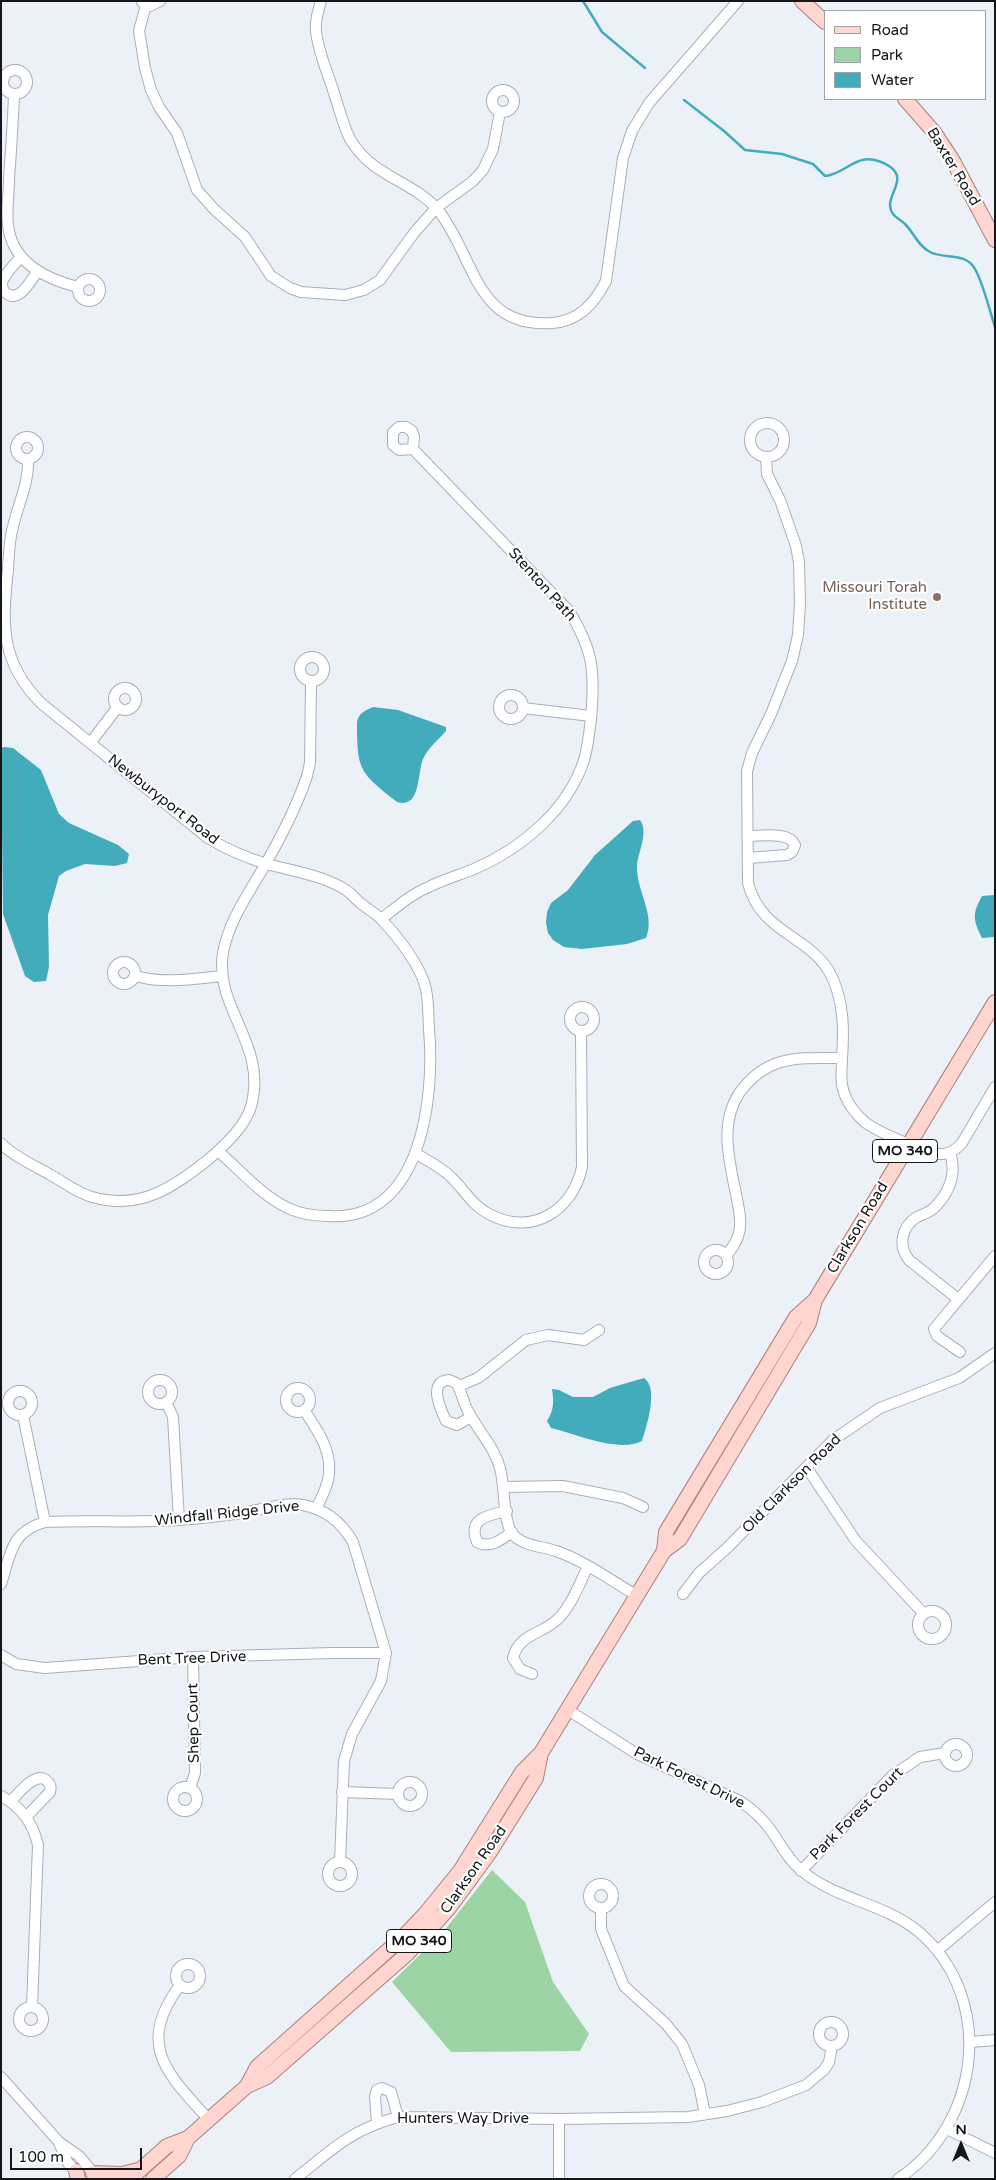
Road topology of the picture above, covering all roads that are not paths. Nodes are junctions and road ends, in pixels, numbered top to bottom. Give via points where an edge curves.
1 (160, 1) edge
2 (321, 1) edge
3 (738, 1) edge
4 (802, 1) edge
5 (144, 3) edge
6 (824, 21) edge
7 (14, 95) dead end
8 (906, 100) edge
9 (500, 112) dead end
10 (6, 156) edge
11 (436, 208) junction
12 (995, 240) edge
13 (21, 257) junction
14 (37, 272) junction
15 (78, 287) dead end
16 (412, 449) dead end
17 (766, 458) dead end
18 (28, 460) dead end
19 (311, 681) dead end
20 (117, 708) dead end
21 (523, 708) dead end
22 (591, 716) junction
23 (91, 742) junction
24 (748, 836) junction
25 (748, 858) junction
26 (266, 864) junction
27 (381, 919) junction
28 (135, 976) dead end
29 (222, 976) junction
30 (995, 1002) edge
31 (581, 1031) dead end
32 (842, 1058) junction
33 (995, 1086) edge
34 (909, 1144) junction
35 (2, 1146) edge
36 (218, 1151) junction
37 (950, 1152) junction
38 (415, 1153) junction
39 (726, 1256) dead end
40 (995, 1256) edge
41 (958, 1299) junction
42 (599, 1330) dead end
43 (960, 1352) dead end
44 (995, 1353) edge
45 (459, 1386) junction
46 (166, 1402) dead end
47 (304, 1410) dead end
48 (23, 1415) dead end
49 (471, 1417) junction
50 (807, 1468) junction
51 (504, 1487) junction
52 (643, 1507) dead end
53 (316, 1509) junction
54 (506, 1511) junction
55 (180, 1520) junction
56 (46, 1522) junction
57 (512, 1532) junction
58 (588, 1566) junction
59 (1, 1584) edge
60 (683, 1594) dead end
61 (636, 1596) junction
62 (924, 1614) dead end
63 (386, 1653) junction
64 (1, 1655) edge
65 (193, 1657) junction
66 (532, 1674) dead end
67 (568, 1710) junction
68 (945, 1753) dead end
69 (190, 1788) dead end
70 (342, 1792) junction
71 (398, 1794) dead end
72 (6, 1799) edge
73 (26, 1816) junction
74 (340, 1862) dead end
75 (801, 1871) junction
76 (995, 1902) edge
77 (601, 1908) dead end
78 (938, 1950) junction
79 (180, 1985) dead end
80 (32, 2007) dead end
81 (995, 2040) edge
82 (971, 2042) junction
83 (832, 2046) dead end
84 (1, 2077) edge
85 (705, 2114) junction
86 (398, 2117) junction
87 (559, 2119) junction
88 (209, 2120) junction
89 (377, 2122) junction
90 (947, 2129) junction
91 (188, 2138) junction
92 (59, 2142) junction
93 (995, 2153) edge
94 (141, 2169) junction
95 (85, 2176) edge
96 (130, 2179) edge
97 (153, 2179) edge
98 (295, 2179) edge
99 (558, 2179) edge
100 (898, 2179) edge

1 - 5 street via 154,6
2 - 11 street via 316,25 318,42 350,139 373,165 416,190
3 - 11 street via 649,104 632,131 623,158 606,281 600,294 583,313 569,320 543,323 520,321 496,308 480,287 450,226
4 - 6 main road
5 - 11 street via 139,31 148,78 159,107 177,133 196,190 245,237 264,268 280,282 301,292 324,296 345,296 373,286
7 - 10 street
8 - 12 main road, Baxter Road via 934,132 953,161
9 - 11 street via 493,149 483,170
10 - 13 street via 8,226
13 - 14 street
13 - 14 street via 3,282 2,288 7,295 20,294
14 - 15 street
16 - 22 street, Stenton Path via 569,611 584,635 591,661 594,680
17 - 24 street via 767,474 796,546 800,603 792,661 772,714 752,753 747,772
18 - 23 street, Newburyport Road via 28,473 12,529 4,628 20,680 42,704
19 - 26 street via 307,776
20 - 23 street
21 - 22 street
22 - 27 street, Stenton Path via 584,760 575,782 535,831 505,853 414,894
23 - 26 street, Newburyport Road via 208,838
24 - 25 street
24 - 25 street via 786,836 795,845 787,855
25 - 32 street via 748,882 757,907 813,954 831,976 843,1018
26 - 27 street, Newburyport Road via 302,872 345,890
26 - 29 street via 228,934
27 - 38 street, Newburyport Road via 400,941 423,978 427,998 431,1046 429,1091 422,1134
28 - 29 street via 150,980
29 - 36 street via 253,1057 255,1085 248,1116
30 - 34 main road, Clarkson Road / MO 340
31 - 38 street via 582,1167 576,1188 563,1207 533,1221 499,1218 477,1206 446,1172
32 - 34 street via 842,1088 846,1100 866,1123
32 - 39 street via 792,1058 768,1066 747,1083 732,1106 727,1131 740,1232
33 - 37 street via 962,1143
34 - 37 street via 935,1154
34 - 61 main road, Clarkson Road / MO 340 via 815,1300 796,1317 666,1532 664,1551
35 - 36 street via 81,1192 112,1200 137,1199 165,1191
36 - 38 street, Newburyport Road via 280,1204 302,1213 336,1217 362,1212 385,1198 406,1172
37 - 41 street via 954,1164 952,1180 934,1209 909,1225 901,1243 909,1260
40 - 41 street
41 - 43 street via 934,1329 937,1336
42 - 45 street via 584,1340 548,1335 526,1340 478,1378
44 - 50 street, Old Clarkson Road via 959,1378 901,1399 864,1418 833,1440
45 - 49 street
45 - 49 street via 445,1380 437,1388 443,1414 446,1421 457,1425
46 - 55 street via 173,1417
47 - 53 street via 325,1444 328,1456 328,1481
48 - 56 street
49 - 51 street via 493,1450
50 - 60 street, Old Clarkson Road via 699,1573
50 - 62 street via 856,1541
51 - 52 street via 563,1486 623,1498
51 - 54 street
53 - 55 street, Windfall Ridge Drive via 281,1505
53 - 63 street, Windfall Ridge Drive via 332,1516 353,1542
54 - 57 street
54 - 57 street via 481,1518 475,1524 474,1534 477,1542 486,1545 498,1542
55 - 56 street, Windfall Ridge Drive
56 - 59 street, Windfall Ridge Drive via 19,1536
57 - 58 street via 530,1544
58 - 61 street
58 - 66 street via 564,1613 548,1627 521,1641 515,1650 513,1658 520,1669
61 - 67 main road, Clarkson Road / MO 340
63 - 65 street, Bent Tree Drive
63 - 70 street, Windfall Ridge Drive via 381,1681 352,1734 344,1761
64 - 65 street, Bent Tree Drive via 16,1664 45,1668
65 - 69 street, Shep Court via 195,1773
67 - 75 street, Park Forest Drive via 637,1754 755,1811
67 - 88 main road, Clarkson Road / MO 340 via 541,1753 522,1772 474,1850 425,1914 381,1958 258,2067 247,2086
68 - 75 street, Park Forest Court via 920,1757 892,1776
70 - 71 street
70 - 74 street, Windfall Ridge Drive
72 - 73 street
72 - 73 street via 34,1780 48,1781 50,1792
73 - 80 street via 38,1846
75 - 78 street, Park Forest Drive via 841,1894 888,1911
76 - 78 street
77 - 85 street via 601,1929 624,1986 666,2024 682,2044 699,2085
78 - 82 street, Park Forest Drive via 947,1960 960,1989
79 - 88 street via 163,2016 158,2042 160,2053 171,2077
81 - 82 street
82 - 90 street, Park Forest Drive via 966,2086
83 - 85 street, Hunters Way Drive via 824,2070 806,2085 762,2102
84 - 92 street
85 - 87 street, Hunters Way Drive via 667,2119
86 - 87 street, Hunters Way Drive
86 - 89 street, Hunters Way Drive
86 - 89 street via 391,2092 382,2088 377,2090 375,2097
87 - 99 street
88 - 91 main road, Clarkson Road / MO 340
89 - 98 street, Hunters Way Drive via 335,2145
90 - 93 street
90 - 100 street, Park Forest Drive via 919,2162
91 - 94 main road, Clarkson Road / MO 340 via 167,2146
91 - 97 main road, Clarkson Road / MO 340 via 178,2156
92 - 95 street via 68,2162
92 - 95 street via 79,2156
94 - 95 main road via 122,2174
94 - 96 main road, Clarkson Road / MO 340

